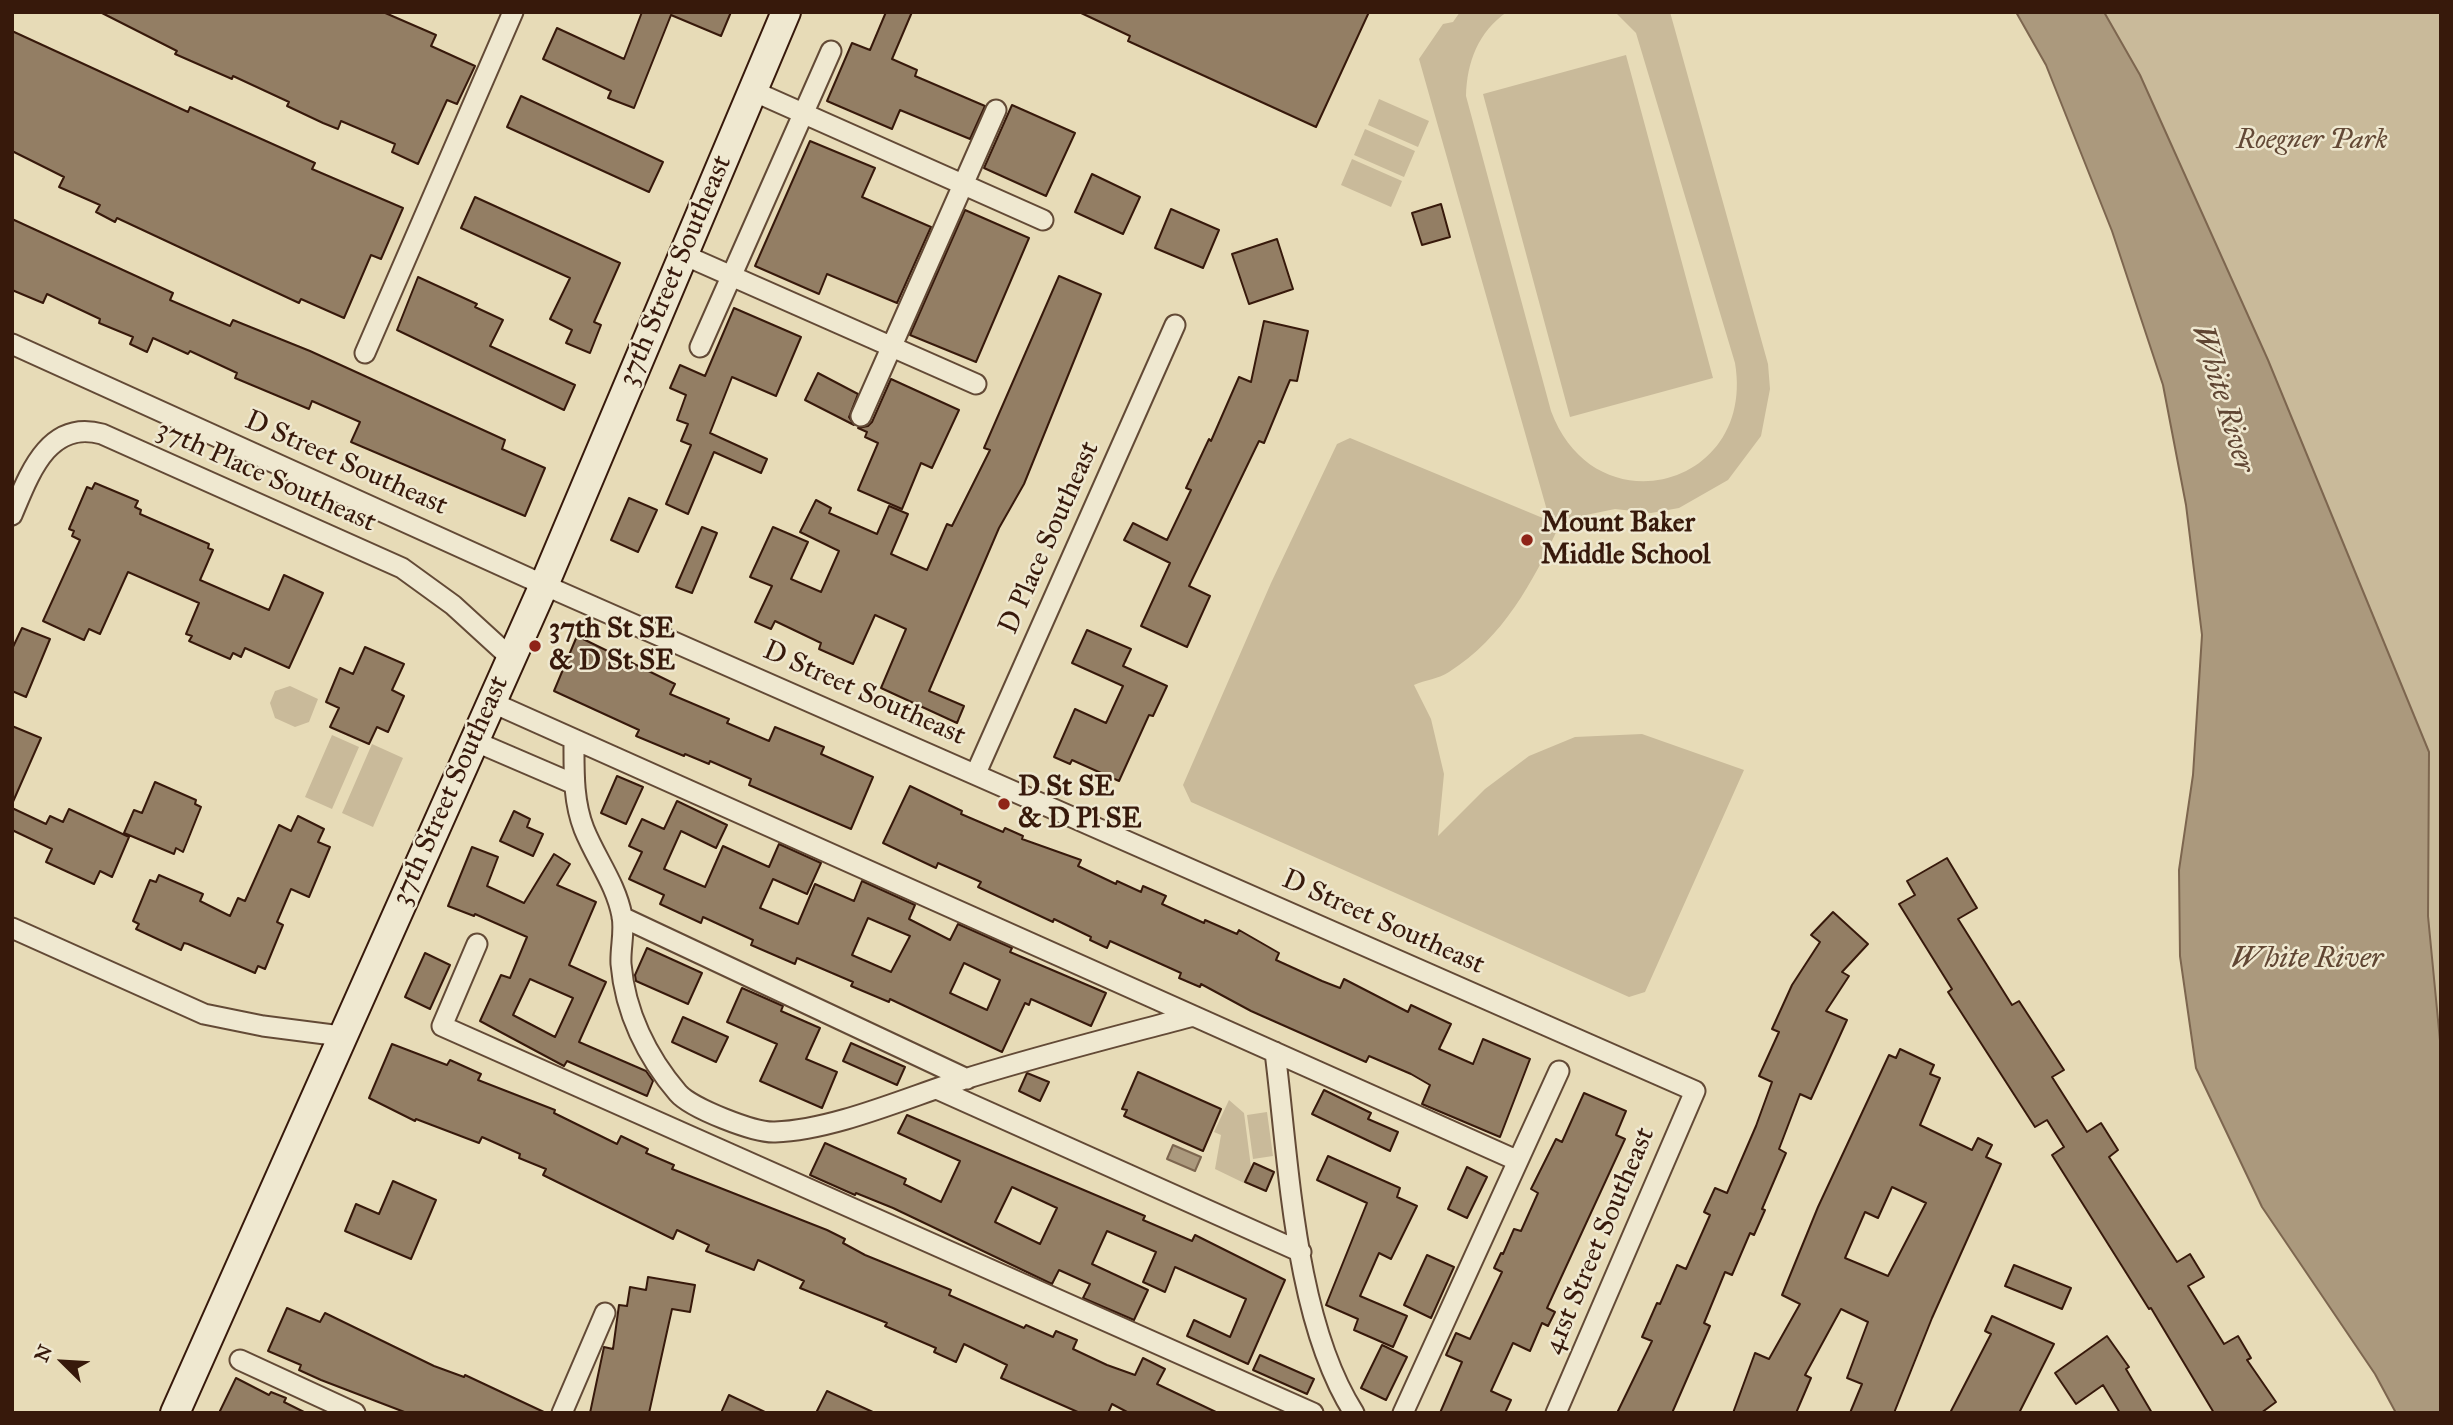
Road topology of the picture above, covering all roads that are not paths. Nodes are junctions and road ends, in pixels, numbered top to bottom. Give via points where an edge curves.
1 (513, 12) edge
2 (786, 12) edge
3 (831, 51) dead end
4 (753, 91) junction
5 (996, 110) dead end
6 (803, 114) junction
7 (963, 184) junction
8 (1043, 219) dead end
9 (684, 255) junction
10 (732, 276) junction
11 (1175, 325) dead end
12 (12, 344) edge
13 (700, 347) dead end
14 (892, 347) junction
15 (365, 353) dead end
16 (976, 384) dead end
17 (861, 416) dead end
18 (12, 515) edge
19 (544, 584) junction
20 (511, 658) junction
21 (491, 702) junction
22 (574, 740) junction
23 (474, 741) junction
24 (976, 773) junction
25 (574, 784) junction
26 (622, 918) junction
27 (12, 928) edge
28 (477, 944) dead end
29 (1193, 1016) junction
30 (341, 1036) junction
31 (1275, 1052) junction
32 (1559, 1071) dead end
33 (967, 1079) junction
34 (937, 1090) junction
35 (1695, 1091) joint
36 (680, 1095) junction
37 (666, 1124) junction
38 (1516, 1160) junction
39 (1301, 1252) junction
40 (605, 1313) dead end
41 (240, 1360) dead end
42 (175, 1413) edge
43 (355, 1413) edge
44 (562, 1413) edge
45 (1313, 1413) edge
46 (1354, 1413) edge
47 (1404, 1413) edge
48 (1556, 1413) edge

1 - 15 street
2 - 4 street, 37th Street Southeast
3 - 6 street
4 - 6 street
4 - 9 street, 37th Street Southeast
5 - 7 street
6 - 7 street
6 - 10 street
7 - 8 street
7 - 14 street
9 - 10 street
9 - 19 street, 37th Street Southeast
10 - 13 street
10 - 14 street
11 - 24 street, D Place Southeast
12 - 19 street, D Street Southeast
14 - 16 street
14 - 17 street
18 - 20 street, 37th Place Southeast via 33,467 52,442 78,430 90,431 402,568 453,605
19 - 20 street, 37th Street Southeast
19 - 24 street, D Street Southeast
20 - 21 street, 37th Street Southeast
21 - 22 street
21 - 23 street, 37th Street Southeast
22 - 25 street
22 - 29 street
23 - 25 street
23 - 30 street, 37th Street Southeast
24 - 35 street, D Street Southeast
25 - 26 street via 584,829 609,877
26 - 33 street
26 - 36 street via 621,964 632,1019
27 - 30 street via 204,1014
28 - 37 street via 442,1026
29 - 31 street
29 - 33 street
30 - 42 street, 37th Street Southeast
31 - 38 street
31 - 39 street
32 - 38 street
33 - 34 street
34 - 36 street via 815,1126 774,1132 741,1125
34 - 39 street
35 - 48 street, 41st Street Southeast
36 - 37 street
37 - 45 street
38 - 47 street
39 - 46 street via 1313,1311 1340,1391
40 - 44 street
41 - 43 street

